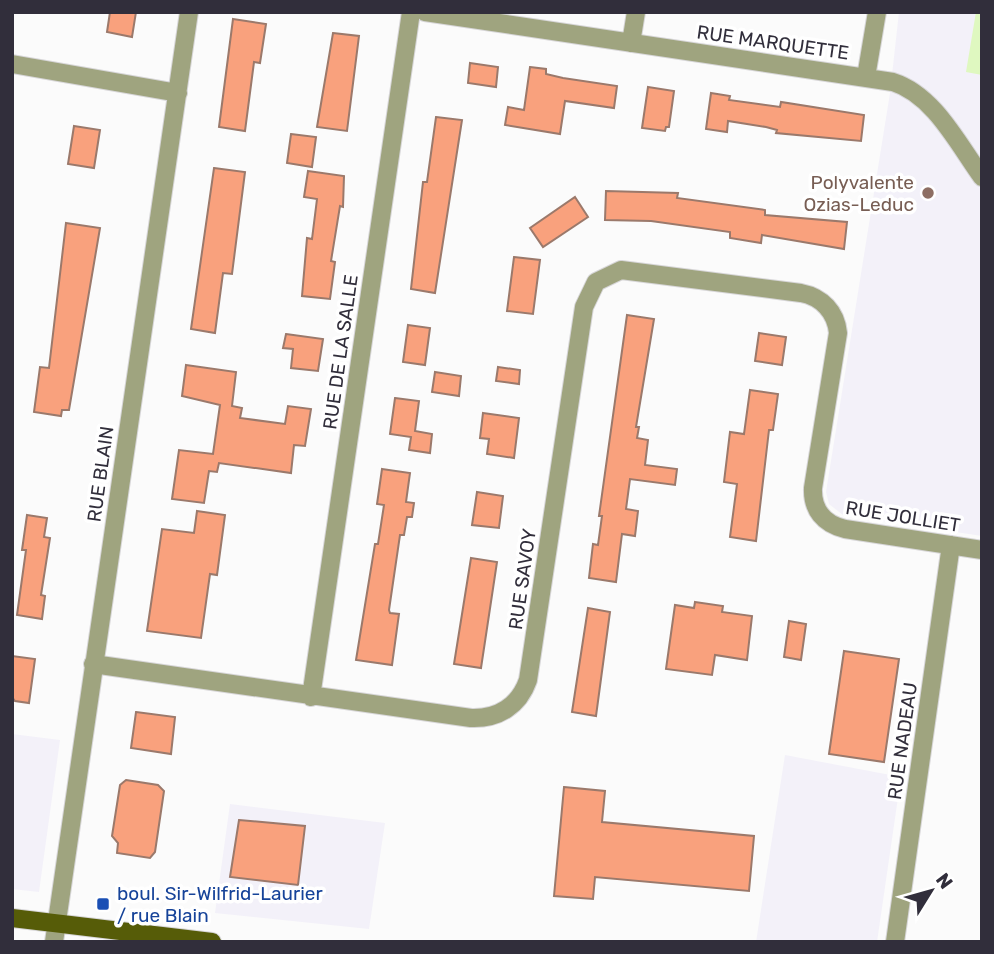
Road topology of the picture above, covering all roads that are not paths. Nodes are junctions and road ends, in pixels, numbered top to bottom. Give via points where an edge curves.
1 (189, 12) edge
2 (411, 12) edge
3 (425, 12) edge
4 (636, 12) edge
5 (877, 12) edge
6 (631, 43) junction
7 (12, 64) edge
8 (866, 78) junction
9 (177, 93) junction
10 (982, 177) edge
11 (821, 517) joint
12 (951, 545) junction
13 (982, 550) edge
14 (93, 664) junction
15 (311, 697) junction
16 (12, 918) edge
17 (55, 933) edge
18 (212, 942) edge
19 (895, 942) edge

1 - 9 street, RUE BLAIN
2 - 15 street, RUE DE LA SALLE
3 - 6 street, RUE MARQUETTE
4 - 6 street
5 - 8 street
6 - 8 street, RUE MARQUETTE
7 - 9 street
8 - 10 street, RUE MARQUETTE via 900,84 922,97
9 - 14 street, RUE BLAIN
11 - 12 street, RUE JOLLIET via 845,529
11 - 15 street, RUE SAVOY via 813,494 836,351 833,314 820,300 801,293 628,269 602,278 584,307 530,669 522,694 507,710 479,718
12 - 13 street, RUE JOLLIET
12 - 19 street, RUE NADEAU
14 - 15 street, RUE SAVOY
14 - 17 street, RUE BLAIN
16 - 17 main road
17 - 18 main road

